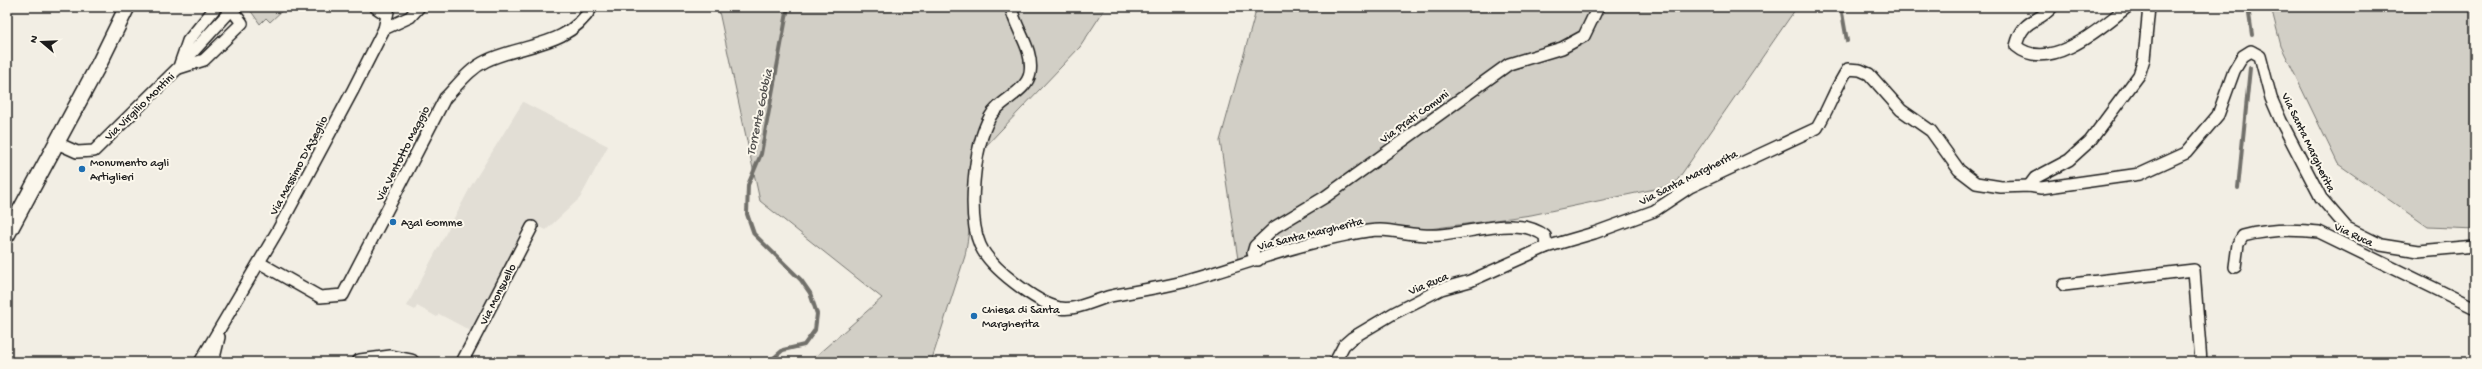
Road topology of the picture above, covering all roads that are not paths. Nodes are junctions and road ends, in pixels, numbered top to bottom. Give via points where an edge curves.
1 (127, 7) edge
2 (216, 7) edge
3 (375, 7) edge
4 (419, 7) edge
5 (592, 7) edge
6 (1011, 7) edge
7 (1598, 7) edge
8 (2052, 7) edge
9 (2126, 7) edge
10 (2149, 7) edge
11 (230, 8) edge
12 (388, 11) edge
13 (384, 29) junction
14 (178, 68) junction
15 (57, 143) junction
16 (2029, 186) junction
17 (9, 226) edge
18 (532, 227) dead end
19 (2475, 246) edge
20 (1546, 247) junction
21 (1258, 260) junction
22 (260, 263) junction
23 (2235, 267) dead end
24 (2064, 285) dead end
25 (2475, 308) edge
26 (220, 332) junction
27 (200, 362) edge
28 (213, 362) edge
29 (360, 362) edge
30 (411, 362) edge
31 (462, 362) edge
32 (1335, 362) edge
33 (2201, 362) edge

1 - 15 main road
2 - 14 street, Via Virgilio Montini via 188,42
3 - 12 street
4 - 13 street via 410,17
5 - 22 street, Via Ventotto Maggio via 575,28 549,41 486,61 468,73 445,98 342,295 320,297
6 - 21 street, Via Santa Margherita via 1013,19 1028,49 1030,74 1022,86 990,116 980,147 975,181 975,219 980,245 992,262 1041,301 1062,309 1181,282
7 - 21 street, Via Prati Comuni via 1584,36 1562,48 1509,64 1325,197 1275,228 1255,246 1253,253
8 - 9 street via 2029,22 2019,35 2016,46 2023,52 2036,55 2062,52 2103,26
10 - 16 street via 2144,58 2139,75 2090,141 2069,160 2035,178
11 - 14 street, Via Virgilio Montini
11 - 14 street, Via Virgilio Montini via 242,23 204,60
12 - 13 street, Via Massimo D'Azeglio
13 - 22 street, Via Massimo D'Azeglio
14 - 15 street, Via Virgilio Montini via 94,151 77,152
15 - 17 main road
16 - 19 street, Via Santa Margherita via 2041,188 2140,174 2186,153 2218,115 2234,71 2243,56 2251,51 2260,56 2281,121 2321,198 2347,228 2381,245 2419,251
16 - 20 street, Via Santa Margherita via 2001,187 1976,183 1959,170 1931,130 1901,110 1869,74 1848,69 1837,85 1829,108 1817,128 1690,187 1654,211
18 - 31 street, Via Monsuello
20 - 21 street, Via Santa Margherita via 1546,236 1537,230 1525,228 1488,227 1438,236 1378,230 1344,236
20 - 32 street, Via Ruca via 1470,281 1441,289 1394,313 1352,338 1344,345
22 - 26 street, Via Massimo D'Azeglio
23 - 25 street, Via Ruca via 2238,244 2244,236 2260,231 2296,229 2319,232
24 - 33 street via 2194,270
26 - 27 street, Via Massimo D'Azeglio
26 - 28 street, Via Massimo D'Azeglio
29 - 30 main road via 391,358

